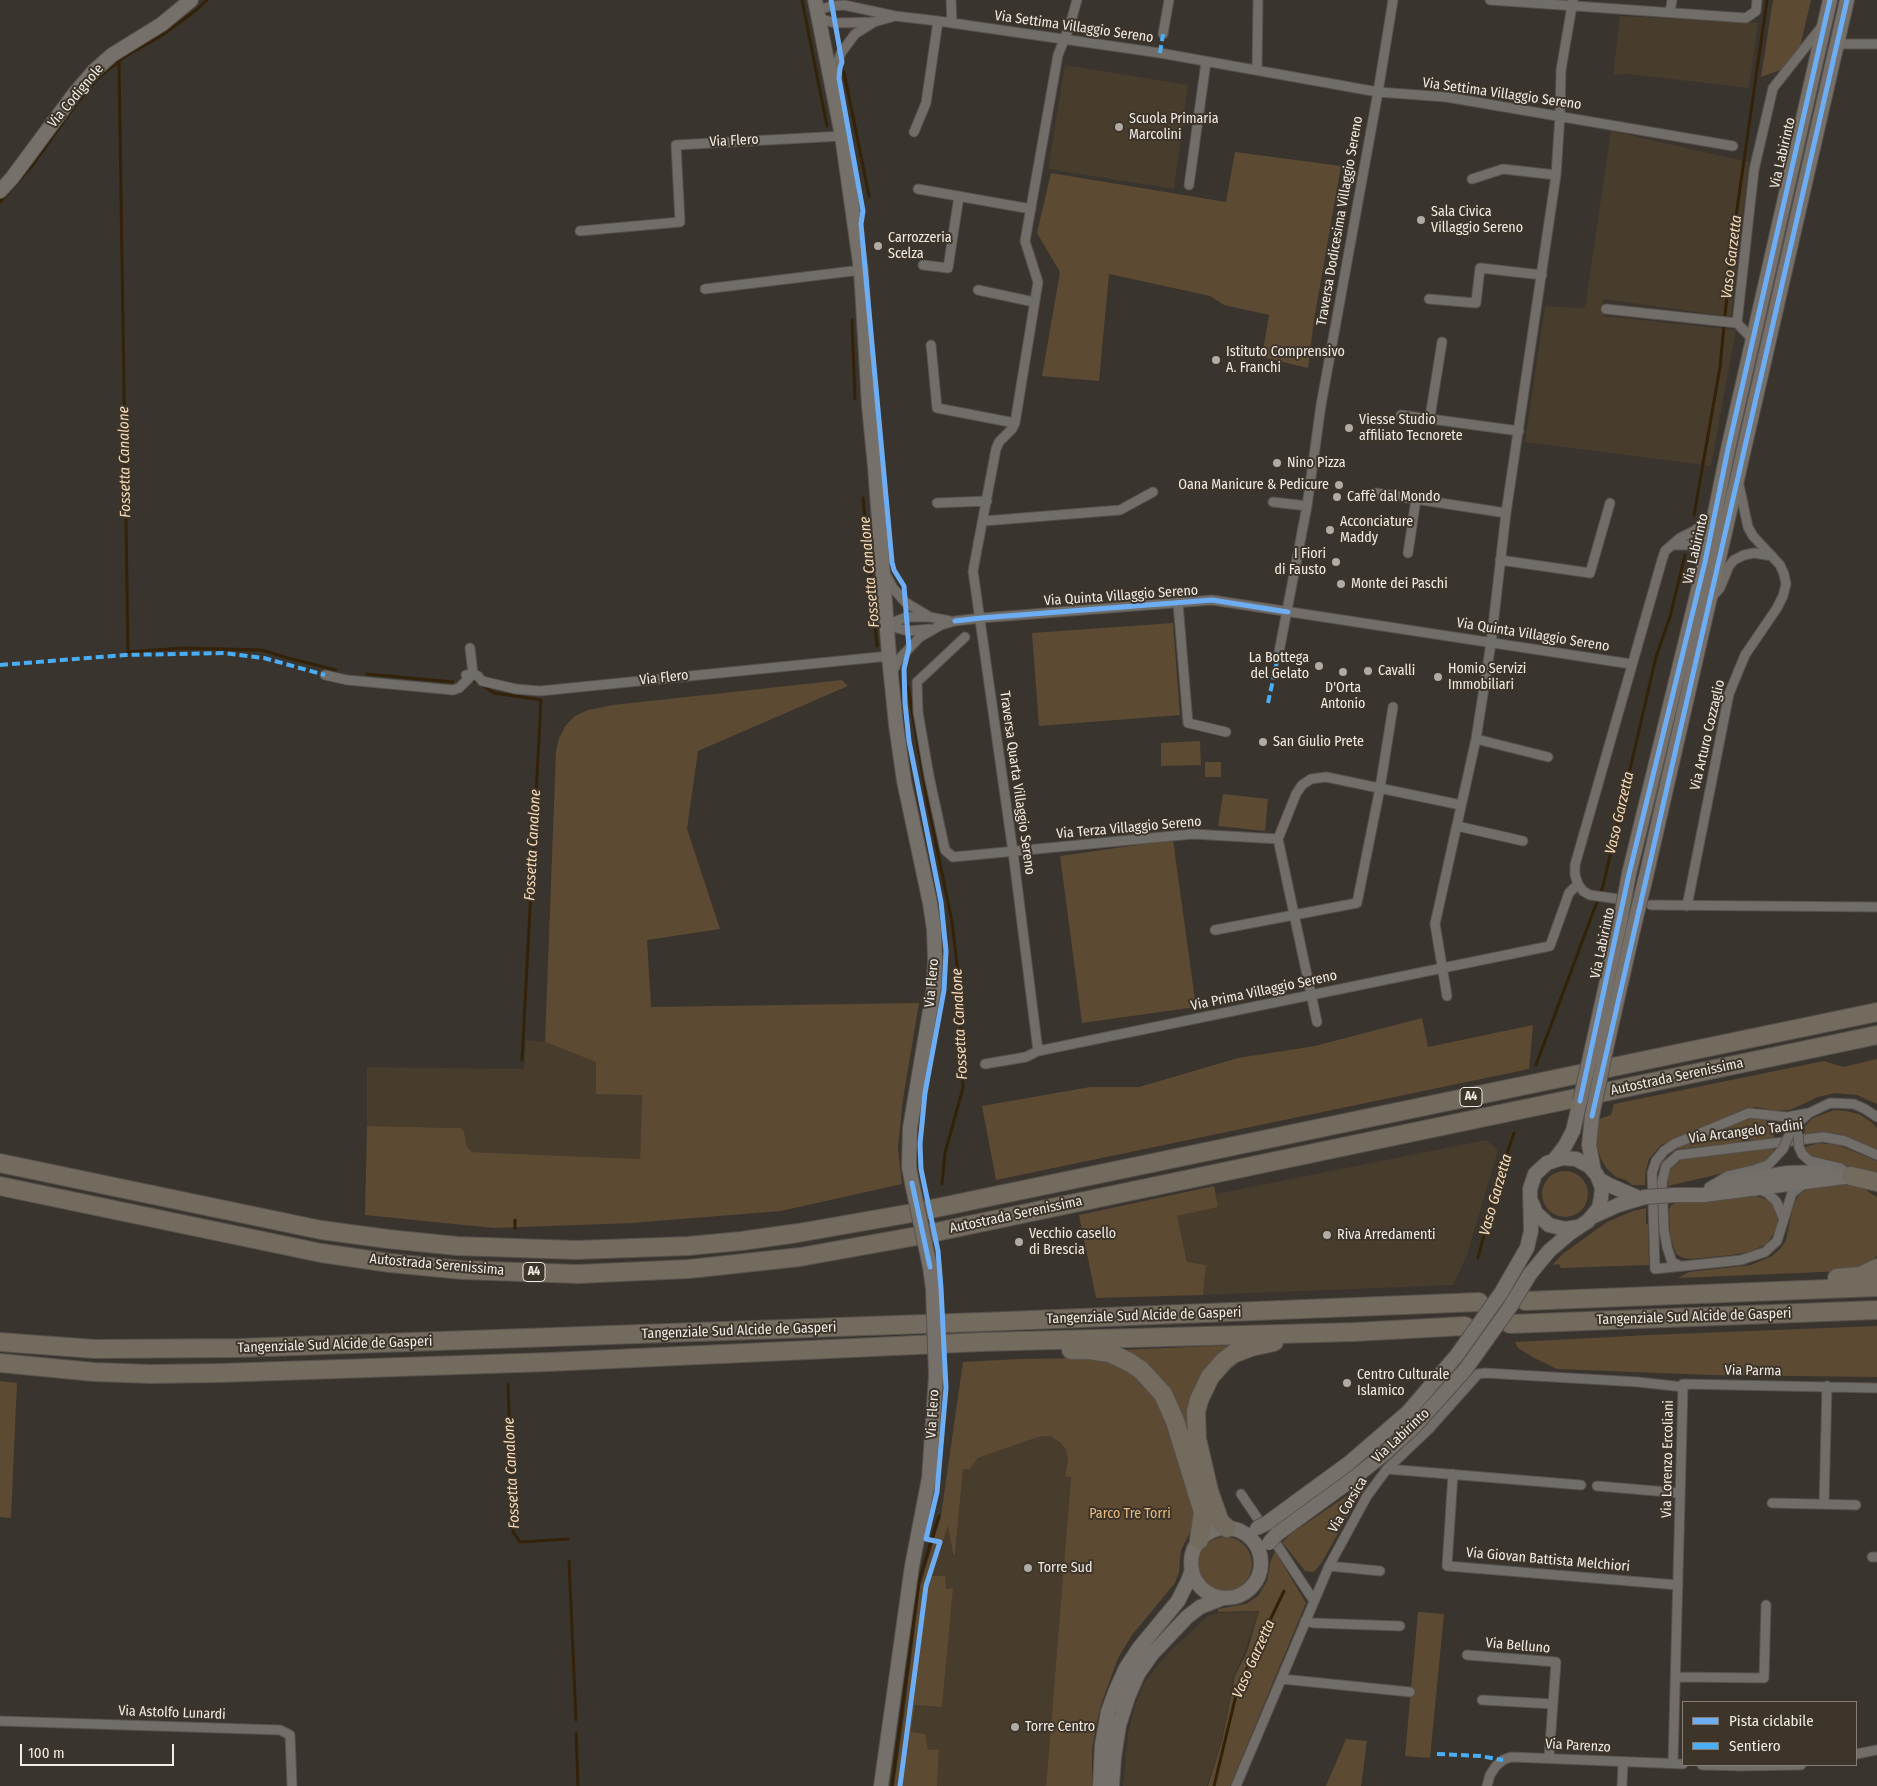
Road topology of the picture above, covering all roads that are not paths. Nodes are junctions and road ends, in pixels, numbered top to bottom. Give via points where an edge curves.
1 (191, 0) edge
2 (951, 0) edge
3 (1076, 0) edge
4 (1170, 0) edge
5 (1258, 0) edge
6 (1393, 0) edge
7 (1490, 0) edge
8 (1672, 0) edge
9 (1757, 0) edge
10 (1830, 0) edge
11 (1847, 0) edge
12 (841, 3) edge
13 (1573, 3) edge
14 (817, 9) edge
15 (1670, 12) junction
16 (894, 16) junction
17 (938, 21) junction
18 (874, 22) junction
19 (952, 23) junction
20 (1824, 23) junction
21 (1163, 34) dead end
22 (1064, 38) junction
23 (1837, 44) junction
24 (1877, 44) edge
25 (1206, 62) junction
26 (1257, 70) junction
27 (831, 80) junction
28 (1378, 92) junction
29 (1560, 116) junction
30 (914, 132) dead end
31 (842, 136) junction
32 (1733, 146) dead end
33 (1556, 176) junction
34 (1472, 179) dead end
35 (1189, 185) dead end
36 (918, 189) dead end
37 (0, 191) edge
38 (959, 196) junction
39 (1031, 210) junction
40 (580, 232) dead end
41 (923, 265) dead end
42 (861, 270) junction
43 (1542, 275) junction
44 (705, 289) dead end
45 (978, 290) dead end
46 (1428, 299) dead end
47 (1034, 302) junction
48 (1606, 310) dead end
49 (1734, 323) junction
50 (1752, 340) junction
51 (1442, 342) dead end
52 (931, 345) dead end
53 (1401, 415) dead end
54 (1430, 417) junction
55 (1015, 422) junction
56 (1519, 431) junction
57 (1738, 480) junction
58 (1154, 492) dead end
59 (1376, 493) dead end
60 (1416, 499) junction
61 (987, 501) junction
62 (1273, 502) dead end
63 (937, 503) dead end
64 (1610, 503) dead end
65 (1307, 506) junction
66 (1506, 513) junction
67 (1716, 514) junction
68 (984, 521) junction
69 (1672, 545) junction
70 (1408, 553) dead end
71 (1772, 556) junction
72 (1500, 560) junction
73 (1705, 562) junction
74 (882, 566) junction
75 (1710, 600) junction
76 (1178, 603) junction
77 (1288, 612) junction
78 (930, 617) junction
79 (981, 618) junction
80 (955, 621) junction
81 (886, 625) junction
82 (932, 629) junction
83 (965, 637) dead end
84 (1491, 643) junction
85 (470, 648) dead end
86 (1279, 652) dead end
87 (889, 656) junction
88 (1631, 664) junction
89 (325, 675) dead end
90 (470, 675) junction
91 (891, 676) junction
92 (1393, 707) dead end
93 (1226, 732) dead end
94 (1476, 739) junction
95 (1548, 757) dead end
96 (1380, 788) junction
97 (1461, 805) junction
98 (1457, 826) junction
99 (1278, 839) junction
100 (1522, 841) dead end
101 (1013, 852) junction
102 (1578, 884) junction
103 (1618, 899) dead end
104 (1650, 905) dead end
105 (1687, 906) junction
106 (1877, 907) edge
107 (1294, 914) junction
108 (1215, 930) dead end
109 (1441, 969) junction
110 (1311, 995) junction
111 (1447, 996) dead end
112 (1877, 1012) edge
113 (1317, 1022) dead end
114 (1877, 1035) edge
115 (1599, 1049) junction
116 (1038, 1051) junction
117 (985, 1064) dead end
118 (1809, 1113) junction
119 (1877, 1117) edge
120 (1794, 1135) junction
121 (1877, 1155) edge
122 (1555, 1159) junction
123 (0, 1163) edge
124 (1596, 1175) junction
125 (1851, 1176) junction
126 (1807, 1182) junction
127 (1877, 1182) edge
128 (0, 1186) edge
129 (1709, 1187) junction
130 (1756, 1189) junction
131 (1679, 1194) junction
132 (1530, 1198) junction
133 (1642, 1198) junction
134 (1594, 1216) junction
135 (1783, 1218) junction
136 (1582, 1226) junction
137 (1680, 1266) junction
138 (1877, 1268) edge
139 (1877, 1287) edge
140 (1765, 1291) junction
141 (1525, 1301) dead end
142 (1479, 1302) dead end
143 (1877, 1310) edge
144 (1510, 1324) dead end
145 (1465, 1326) dead end
146 (1354, 1332) junction
147 (0, 1342) edge
148 (982, 1342) junction
149 (0, 1363) edge
150 (1478, 1374) joint
151 (1827, 1386) junction
152 (1683, 1387) junction
153 (1877, 1388) edge
154 (1387, 1469) junction
155 (1453, 1474) junction
156 (1580, 1485) dead end
157 (1597, 1486) dead end
158 (1680, 1493) junction
159 (1241, 1494) dead end
160 (1772, 1504) dead end
161 (1824, 1504) junction
162 (1856, 1505) dead end
163 (1260, 1523) junction
164 (1235, 1530) junction
165 (1199, 1540) junction
166 (1275, 1540) junction
167 (1262, 1560) junction
168 (1329, 1566) junction
169 (1192, 1570) junction
170 (1380, 1571) dead end
171 (1678, 1585) junction
172 (1223, 1598) junction
173 (1314, 1600) junction
174 (1766, 1605) dead end
175 (1305, 1621) junction
176 (1400, 1626) dead end
177 (1467, 1655) dead end
178 (1676, 1676) junction
179 (1282, 1679) junction
180 (1410, 1692) dead end
181 (1482, 1700) dead end
182 (1553, 1704) junction
183 (0, 1721) edge
184 (1877, 1750) edge
185 (1857, 1754) edge
186 (1549, 1758) junction
187 (1623, 1762) junction
188 (1673, 1763) junction
189 (1682, 1764) edge
190 (292, 1786) edge
191 (881, 1786) edge
192 (1100, 1786) edge
193 (1112, 1786) edge
194 (1236, 1786) edge
195 (1488, 1786) edge
196 (1622, 1786) edge

1 - 37 street, Via Codignole via 94,71
2 - 19 street
3 - 22 street, Traversa Quarta Villaggio Sereno
4 - 21 street
5 - 26 street
6 - 28 street, Traversa Dodicesima Villaggio Sereno
7 - 13 street
8 - 15 street
9 - 15 street via 1756,10 1746,18
10 - 20 street, Via Labirinto
11 - 23 street, Via Labirinto
12 - 14 street, Via Settima Villaggio Sereno
12 - 16 street, Via Settima Villaggio Sereno
13 - 15 street
13 - 29 street via 1561,70
14 - 18 street, Via Settima Villaggio Sereno via 835,23
14 - 27 street, Via Flero
16 - 17 street, Via Settima Villaggio Sereno
16 - 18 street, Via Settima Villaggio Sereno
17 - 19 street, Via Settima Villaggio Sereno
17 - 30 street via 926,103
18 - 27 street, Via Settima Villaggio Sereno via 855,34 841,53
19 - 22 street, Via Settima Villaggio Sereno
20 - 49 street via 1773,88 1754,170
20 - 50 street, Via Labirinto
22 - 25 street, Via Settima Villaggio Sereno
22 - 39 street, Traversa Quarta Villaggio Sereno via 1058,55
23 - 24 street
23 - 57 street, Via Labirinto
25 - 26 street, Via Settima Villaggio Sereno
25 - 35 street
26 - 28 street, Via Settima Villaggio Sereno
27 - 31 street, Via Flero
28 - 29 street, Via Settima Villaggio Sereno via 1446,97
28 - 65 street, Traversa Dodicesima Villaggio Sereno via 1323,397
29 - 32 street, Via Settima Villaggio Sereno
29 - 33 street
31 - 40 street, Via Flero via 676,145 680,222
31 - 42 street, Via Flero
33 - 34 street via 1503,169
33 - 43 street
36 - 38 street
38 - 39 street
38 - 41 street via 948,268
39 - 47 street, Traversa Quarta Villaggio Sereno via 1026,241 1038,282
42 - 44 street
42 - 74 street, Via Flero
43 - 46 street via 1480,268 1476,302
43 - 56 street
45 - 47 street
47 - 55 street, Traversa Quarta Villaggio Sereno
48 - 49 street
49 - 50 street
50 - 67 street, Via Labirinto
51 - 54 street
52 - 55 street via 937,408
53 - 54 street via 1420,419
54 - 56 street
55 - 61 street, Traversa Quarta Villaggio Sereno via 996,449
56 - 66 street
57 - 71 street via 1748,527
57 - 75 street, Via Labirinto
58 - 68 street via 1120,510
59 - 60 street
60 - 66 street
60 - 70 street
61 - 63 street
61 - 68 street, Traversa Quarta Villaggio Sereno
62 - 65 street
64 - 72 street via 1590,573
65 - 77 street, Traversa Dodicesima Villaggio Sereno
66 - 72 street
67 - 69 street, Via Labirinto
67 - 73 street, Via Labirinto
68 - 79 street, Traversa Quarta Villaggio Sereno via 973,571
69 - 73 street, Via Labirinto via 1690,545
69 - 88 street, Via Labirinto via 1662,560
71 - 75 street via 1754,553 1734,560
71 - 105 street, Via Arturo Cozzaglio via 1780,565 1786,584 1777,608 1745,655 1729,694
72 - 84 street
73 - 115 street, Via Labirinto, bridge via 1629,874
74 - 78 street, Via Quinta Villaggio Sereno via 893,588 905,602
74 - 81 street, Via Flero
75 - 115 street, Via Labirinto, bridge via 1634,926
76 - 77 street, Via Quinta Villaggio Sereno via 1212,600
76 - 79 street, Via Quinta Villaggio Sereno
76 - 93 street via 1188,722
77 - 84 street, Via Quinta Villaggio Sereno
77 - 86 street, Traversa Dodicesima Villaggio Sereno
78 - 80 street, Via Quinta Villaggio Sereno
78 - 81 street, Via Quinta Villaggio Sereno via 907,617
79 - 80 street, Via Quinta Villaggio Sereno
79 - 101 street, Traversa Quarta Villaggio Sereno
80 - 82 street, Via Quinta Villaggio Sereno
81 - 82 street, Via Quinta Villaggio Sereno via 908,632
81 - 87 street, Via Flero
82 - 91 street, Via Quinta Villaggio Sereno via 899,659
83 - 101 street via 917,682 918,712 945,850 953,857
84 - 88 street, Via Quinta Villaggio Sereno
84 - 94 street
85 - 90 street
87 - 90 street, Via Flero via 540,691 492,684
87 - 91 street, Via Flero
88 - 102 street, Via Labirinto via 1575,865 1574,876
89 - 90 street via 453,690
91 - 191 street, Via Flero, bridge via 904,781 930,903 936,960 910,1128 909,1167 933,1288 936,1376 929,1478 912,1566
92 - 96 street
94 - 95 street
94 - 97 street
96 - 97 street
96 - 99 street via 1326,777 1311,779 1296,794
96 - 107 street via 1357,902
97 - 98 street
98 - 100 street
98 - 109 street via 1435,924
99 - 101 street, Via Terza Villaggio Sereno via 1193,834
99 - 107 street
101 - 116 street, Traversa Quarta Villaggio Sereno
102 - 103 street via 1593,896
102 - 109 street, Via Prima Villaggio Sereno via 1569,893 1550,946
104 - 105 street
105 - 106 street
107 - 108 street
107 - 110 street
109 - 110 street, Via Prima Villaggio Sereno
109 - 111 street
110 - 113 street
110 - 116 street, Via Prima Villaggio Sereno
112 - 123 highway, Autostrada Serenissima / A4 via 912,1213 798,1233 688,1246 576,1250 457,1246 388,1239 321,1230
114 - 128 highway, Autostrada Serenissima / A4 via 916,1236 800,1257 689,1269 578,1274 462,1270 390,1263 322,1253
115 - 122 street, Via Labirinto, bridge via 1573,1131
115 - 124 street, Via Labirinto, bridge via 1589,1145
116 - 117 street, Via Prima Villaggio Sereno via 1026,1057
118 - 119 street, Via Arcangelo Tadini via 1825,1105 1842,1102 1859,1106
118 - 120 street, Via Arcangelo Tadini
118 - 137 street, Via Arcangelo Tadini via 1787,1117 1755,1112 1743,1115 1664,1151 1652,1173 1655,1268
120 - 125 street, bridge via 1802,1154 1810,1161 1840,1168
120 - 129 street, bridge via 1768,1165 1722,1179
121 - 137 street, Via Arcangelo Tadini via 1845,1141 1823,1137 1678,1155 1666,1166 1662,1182 1667,1247 1672,1262
122 - 124 street via 1569,1157 1583,1161
122 - 132 street, Via Labirinto via 1536,1174
124 - 133 street via 1609,1186
124 - 134 street, Via Labirinto via 1602,1188 1602,1198
125 - 126 street
125 - 127 highway
125 - 129 street via 1832,1172 1799,1172
126 - 130 street
126 - 135 street, Via Arcangelo Tadini via 1792,1193
129 - 131 street
130 - 131 street via 1703,1195
130 - 135 street via 1776,1201
131 - 133 street, bridge
132 - 136 street via 1536,1213 1548,1225 1565,1229
132 - 163 street, Via Labirinto, bridge via 1531,1231 1527,1248 1501,1293 1439,1377 1408,1412 1349,1463
133 - 134 street
134 - 136 street, Via Labirinto
135 - 137 street, Via Arcangelo Tadini via 1777,1241 1765,1252 1741,1260
136 - 166 street, Via Labirinto, bridge via 1559,1241 1543,1258 1465,1370 1440,1400 1384,1454
138 - 140 highway via 1854,1277 1809,1280
139 - 140 highway, Tangenziale Sud Alcide de Gasperi
140 - 141 highway, Tangenziale Sud Alcide de Gasperi
142 - 147 highway, Tangenziale Sud Alcide de Gasperi via 239,1348 94,1349
143 - 144 highway, Tangenziale Sud Alcide de Gasperi
145 - 146 highway, Tangenziale Sud Alcide de Gasperi
146 - 148 highway, Tangenziale Sud Alcide de Gasperi
146 - 164 highway via 1313,1341 1266,1343 1251,1347 1233,1354 1203,1387 1196,1412 1197,1439 1220,1522
148 - 149 highway, Tangenziale Sud Alcide de Gasperi via 549,1362 151,1374
148 - 165 highway via 1012,1351 1089,1350 1110,1353 1142,1370 1163,1394 1175,1421 1202,1512
150 - 152 street, Via Lorenzo Ercoliani via 1629,1381
150 - 154 street, Via Corsica via 1429,1429
151 - 152 street, Via Parma via 1683,1384
151 - 153 street, Via Parma
151 - 161 street
152 - 158 street, Via Lorenzo Ercoliani
154 - 155 street
154 - 168 street, Via Corsica via 1367,1496
155 - 156 street
155 - 171 street, Via Giovan Battista Melchiori via 1446,1566
157 - 158 street
158 - 171 street, Via Lorenzo Ercoliani
159 - 163 street
160 - 161 street
161 - 162 street
163 - 164 street, Via Labirinto
164 - 165 street, Via Labirinto via 1212,1531
164 - 167 street via 1254,1541
165 - 169 street via 1192,1554
166 - 167 street
166 - 173 street
167 - 172 street via 1254,1585 1240,1596
168 - 170 street
168 - 173 street, Via Corsica
169 - 172 street via 1200,1586
169 - 192 street via 1178,1601 1135,1653 1116,1690 1108,1712
171 - 178 street, Via Lorenzo Ercoliani
172 - 193 street via 1200,1607 1187,1617 1138,1674 1119,1725
173 - 175 street, Via Corsica
174 - 178 street via 1764,1678
175 - 176 street
175 - 179 street, Via Corsica
177 - 182 street, Via Belluno via 1556,1662
178 - 188 street, Via Lorenzo Ercoliani
179 - 180 street
179 - 194 street, Via Corsica
181 - 182 street
182 - 186 street, Via Belluno
183 - 190 street, Via Astolfo Lunardi via 280,1730 290,1735
184 - 185 street
186 - 187 street, Via Parenzo
186 - 195 street, Via Parenzo via 1511,1757 1503,1760 1490,1775
187 - 188 street, Via Parenzo
187 - 196 street
188 - 189 street, Via Parenzo

